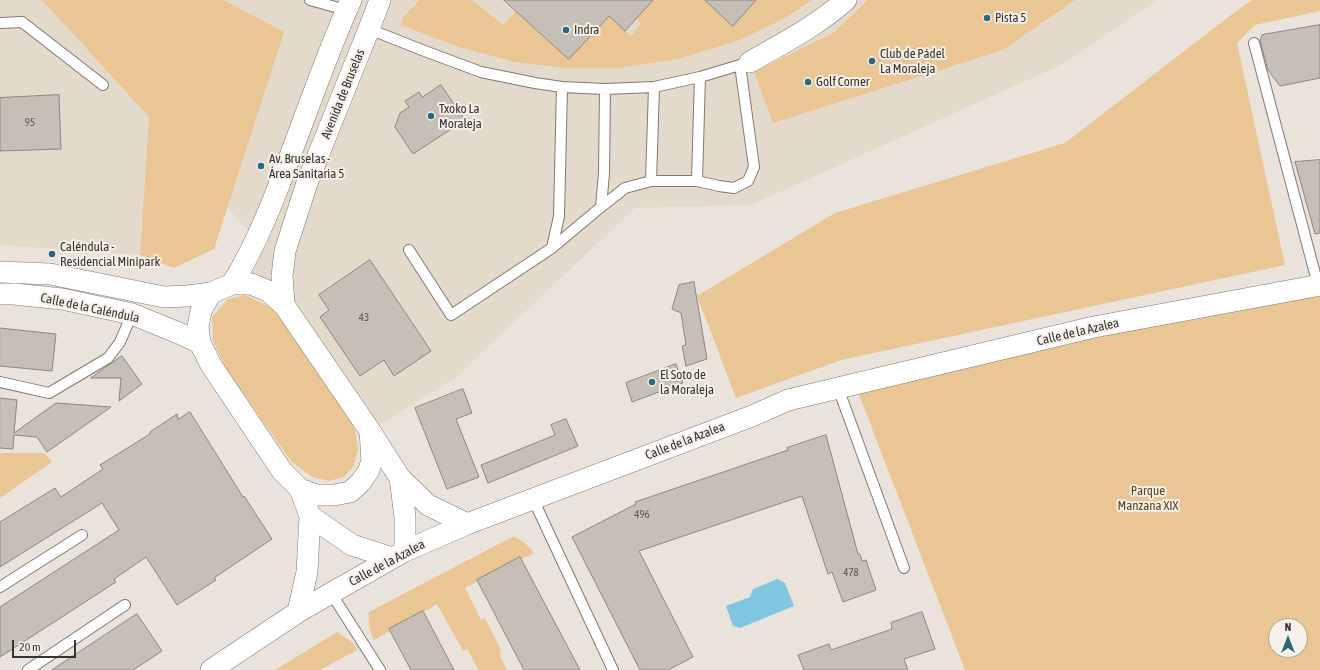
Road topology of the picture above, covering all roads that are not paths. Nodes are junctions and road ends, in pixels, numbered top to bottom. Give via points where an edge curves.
1 (310, 0) edge
2 (380, 0) edge
3 (846, 0) edge
4 (348, 5) edge
5 (0, 23) edge
6 (370, 29) junction
7 (1254, 43) dead end
8 (745, 63) junction
9 (700, 76) junction
10 (103, 85) dead end
11 (654, 87) junction
12 (562, 88) junction
13 (605, 89) junction
14 (697, 181) junction
15 (651, 182) junction
16 (601, 207) junction
17 (552, 248) junction
18 (409, 250) dead end
19 (0, 272) edge
20 (232, 284) junction
21 (1319, 285) edge
22 (0, 288) edge
23 (211, 293) junction
24 (0, 294) edge
25 (62, 299) junction
26 (284, 305) junction
27 (132, 314) junction
28 (200, 343) junction
29 (0, 382) edge
30 (838, 388) junction
31 (370, 431) junction
32 (400, 478) junction
33 (300, 489) junction
34 (533, 499) junction
35 (310, 516) junction
36 (467, 524) junction
37 (82, 535) dead end
38 (398, 554) junction
39 (904, 568) dead end
40 (0, 587) edge
41 (331, 593) junction
42 (125, 605) dead end
43 (298, 612) junction
44 (28, 670) edge
45 (211, 670) edge
46 (380, 670) edge
47 (613, 670) edge

1 - 4 lane
2 - 6 street, Avenida de Bruselas
3 - 8 street via 796,36
4 - 20 street, Avenida de Bruselas via 259,233
5 - 10 lane via 22,22
6 - 12 lane via 481,72
6 - 26 street, Avenida de Bruselas via 307,183 285,251 282,276
7 - 21 lane
8 - 9 lane
8 - 14 lane via 754,167 748,182 734,188
9 - 11 lane
9 - 14 lane
11 - 13 lane
11 - 15 lane
12 - 13 lane
12 - 17 lane via 559,216
13 - 16 lane
14 - 15 lane
15 - 16 lane via 625,188
16 - 17 lane
17 - 18 lane via 451,316
19 - 23 street, Calle de la Caléndula via 50,274 164,298
20 - 23 street, Calle de la Caléndula
20 - 26 street via 250,284 268,291
21 - 30 street, Calle de la Azalea via 1094,327
22 - 25 lane
23 - 28 street via 201,311 198,327
24 - 25 street, Calle de la Caléndula
25 - 27 street, Calle de la Caléndula
26 - 31 street
27 - 28 street, Calle de la Caléndula
27 - 29 lane via 120,342 108,358 49,393
28 - 33 street via 211,365 282,471
30 - 34 street, Calle de la Azalea via 788,400
30 - 39 lane
31 - 32 street
31 - 33 street via 370,470 350,492 316,495
32 - 36 street via 428,505
32 - 38 street via 405,517
33 - 35 street
34 - 36 street, Calle de la Azalea
34 - 47 lane
35 - 38 street via 352,545
35 - 43 street via 307,572
36 - 38 street, Calle de la Azalea
37 - 40 lane
38 - 41 street, Calle de la Azalea
41 - 43 street, Calle de la Azalea
41 - 46 lane
42 - 44 lane
43 - 45 street, Calle de la Azalea

